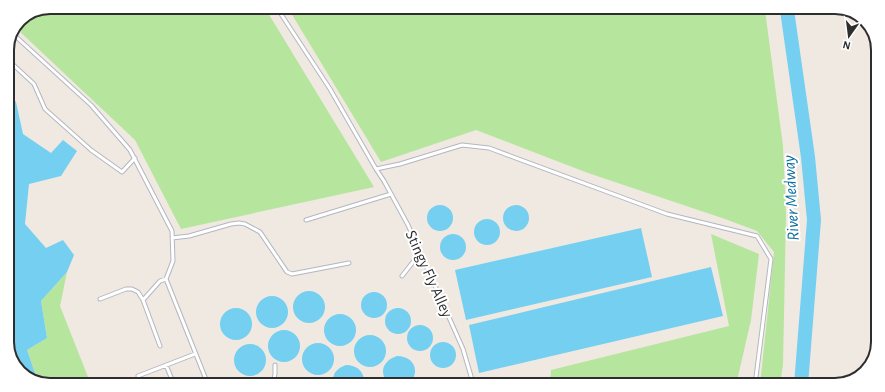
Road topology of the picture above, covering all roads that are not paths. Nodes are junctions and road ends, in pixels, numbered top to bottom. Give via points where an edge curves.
1 (281, 14) edge
2 (17, 37) edge
3 (14, 65) edge
4 (135, 158) junction
5 (376, 169) junction
6 (391, 194) junction
7 (306, 220) dead end
8 (172, 238) junction
9 (420, 253) junction
10 (349, 263) dead end
11 (402, 276) dead end
12 (166, 279) junction
13 (100, 299) dead end
14 (144, 300) junction
15 (160, 346) dead end
16 (195, 354) junction
17 (166, 365) junction
18 (275, 365) dead end
19 (139, 378) edge
20 (171, 378) edge
21 (205, 378) edge
22 (274, 378) edge
23 (471, 378) edge
24 (756, 378) edge

1 - 5 lane, Stingy Fly Alley via 330,89
2 - 4 lane via 91,105
3 - 4 lane via 34,84 45,109 91,150 122,172
4 - 8 lane via 172,231
5 - 6 lane, Stingy Fly Alley
5 - 24 lane via 462,145 489,148 667,214 757,236 770,260
6 - 7 lane
6 - 9 lane, Stingy Fly Alley
8 - 10 lane via 239,223 260,232 287,272 292,274
8 - 12 lane via 172,261
9 - 11 lane
9 - 23 lane, Stingy Fly Alley via 463,350
12 - 14 lane via 160,281
12 - 16 lane
13 - 14 lane via 132,289
14 - 15 lane
16 - 17 lane
16 - 21 lane
17 - 19 lane via 138,376
17 - 20 lane
18 - 22 lane

